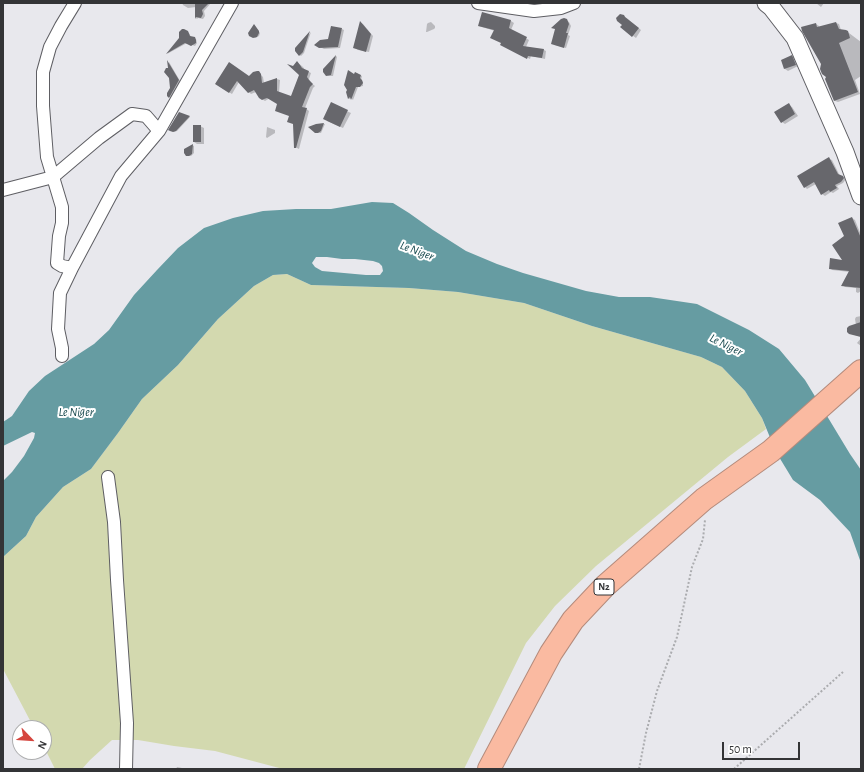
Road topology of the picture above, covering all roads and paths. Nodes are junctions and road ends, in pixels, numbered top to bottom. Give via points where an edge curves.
1 (75, 3) edge
2 (232, 3) edge
3 (478, 3) edge
4 (574, 3) edge
5 (766, 3) edge
6 (159, 131) junction
7 (53, 177) junction
8 (3, 190) edge
9 (861, 196) edge
10 (72, 268) junction
11 (62, 356) dead end
12 (856, 375) edge
13 (108, 477) dead end
14 (704, 499) junction
15 (843, 672) dead end
16 (126, 769) edge
17 (489, 769) edge
18 (639, 769) edge
19 (734, 769) edge

1 - 7 street via 50,47 43,72 47,157
2 - 6 street
3 - 4 street via 534,11 561,8
5 - 9 street via 795,38 845,152
6 - 7 street via 146,116 132,114
6 - 10 street via 121,176
7 - 8 street
7 - 10 street via 62,208 57,263
10 - 11 street via 60,293 58,329
12 - 14 highway, N2 via 771,451
13 - 16 street via 114,522 127,723
14 - 17 highway, N2 via 605,586 573,620 551,653
14 - 18 path via 703,539 692,567 676,637 657,691
15 - 19 path

